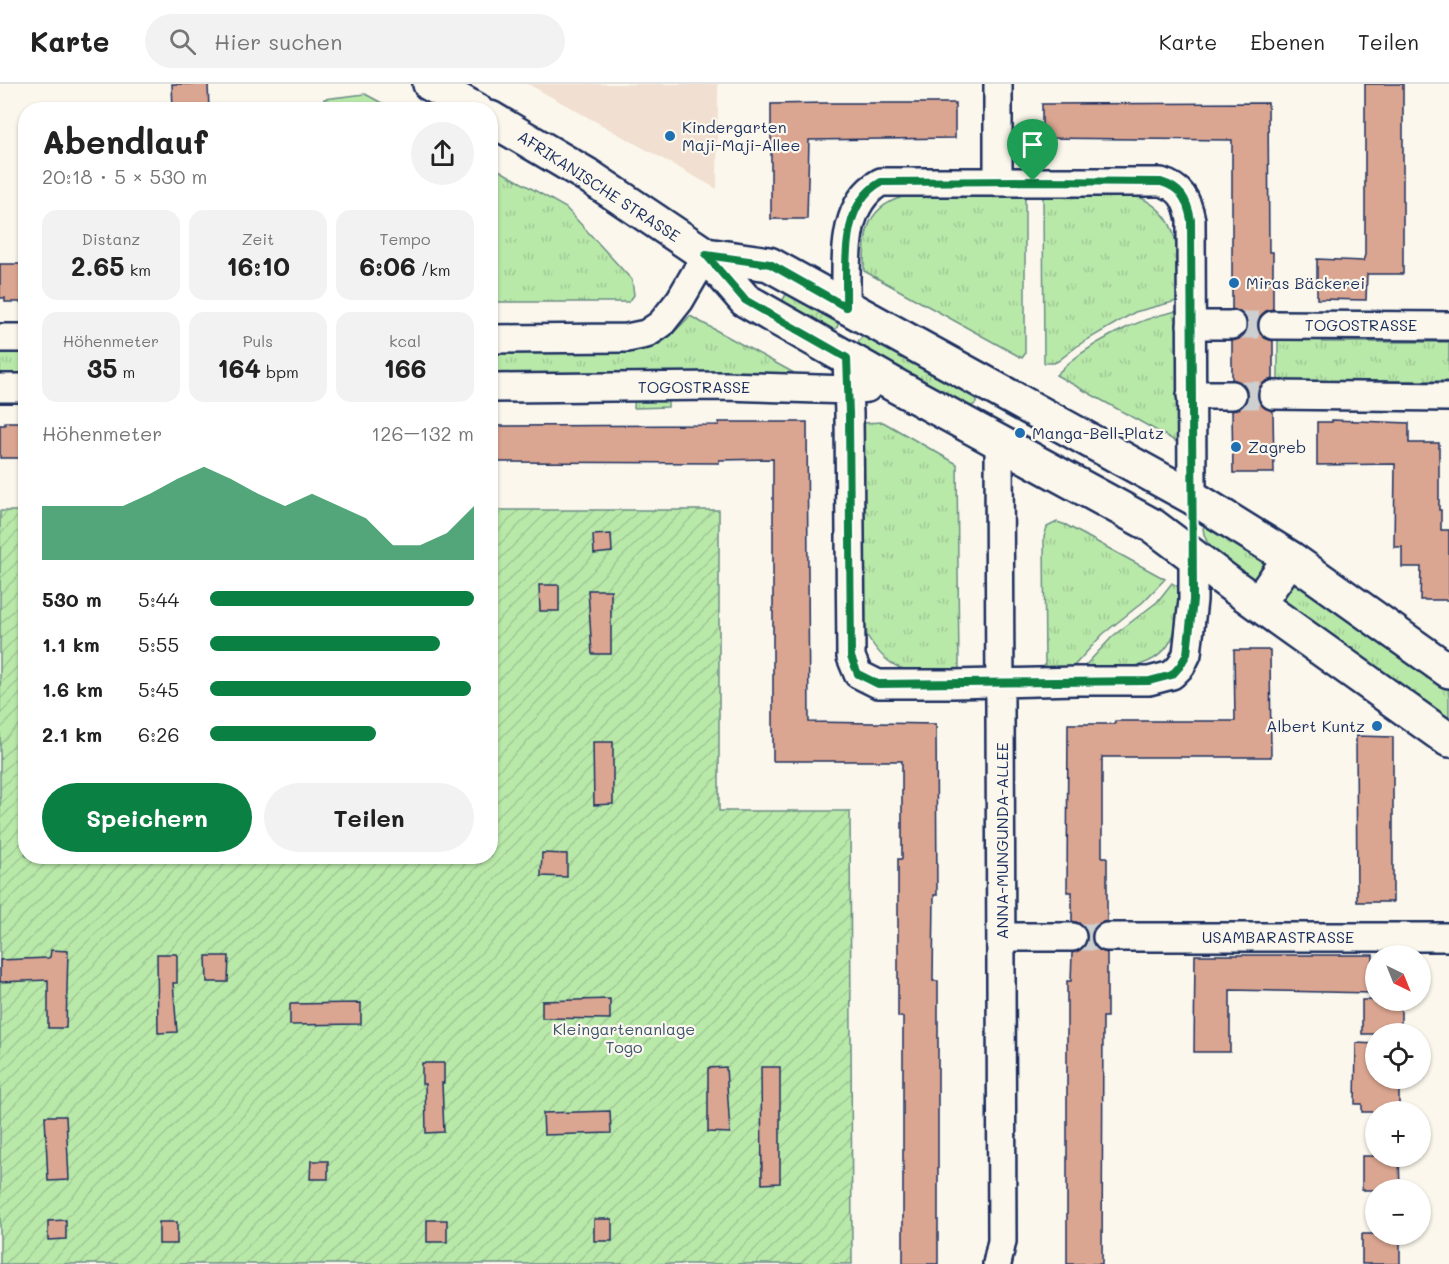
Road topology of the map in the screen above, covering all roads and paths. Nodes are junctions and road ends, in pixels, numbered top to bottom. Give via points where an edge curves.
1 (430, 84) edge
2 (998, 84) edge
3 (462, 102) edge
4 (498, 123) edge
5 (998, 181) junction
6 (706, 255) junction
7 (846, 307) junction
8 (1191, 325) junction
9 (1232, 325) tunnel mouth
10 (1273, 325) tunnel mouth
11 (1449, 326) edge
12 (0, 338) edge
13 (18, 338) edge
14 (498, 339) edge
15 (847, 358) junction
16 (498, 387) edge
17 (898, 387) junction
18 (0, 388) edge
19 (18, 388) edge
20 (849, 390) junction
21 (1001, 392) junction
22 (1191, 395) junction
23 (1232, 395) tunnel mouth
24 (1273, 395) tunnel mouth
25 (1449, 397) edge
26 (999, 441) junction
27 (1192, 497) junction
28 (1193, 557) junction
29 (1290, 558) junction
30 (1258, 604) junction
31 (1449, 671) edge
32 (1002, 683) junction
33 (1449, 740) edge
34 (1002, 937) junction
35 (1072, 937) tunnel mouth
36 (1107, 937) tunnel mouth
37 (1449, 937) edge
38 (1003, 1256) edge

1 - 3 street
2 - 5 street
4 - 6 street, AFRIKANISCHE STRASSE via 587,175
5 - 7 street via 881,182 870,188 851,220
5 - 8 street via 1161,182 1173,186 1183,195 1191,220
6 - 7 street, AFRIKANISCHE STRASSE via 770,264
6 - 14 street via 669,315 646,334 627,338
6 - 15 street, AFRIKANISCHE STRASSE via 745,300
7 - 15 street
7 - 21 street, AFRIKANISCHE STRASSE
8 - 9 street
8 - 22 street
10 - 11 street, TOGOSTRASSE
12 - 13 street
15 - 17 street, AFRIKANISCHE STRASSE
15 - 20 street
16 - 20 street, TOGOSTRASSE
17 - 20 street, TOGOSTRASSE
17 - 26 street, AFRIKANISCHE STRASSE
18 - 19 street
20 - 32 street via 851,657 858,674 878,684
21 - 26 street
21 - 27 street, AFRIKANISCHE STRASSE
22 - 23 street
22 - 27 street
24 - 25 street
26 - 28 street, AFRIKANISCHE STRASSE via 1153,526
26 - 32 street, ANNA-MUNGUNDA-ALLEE
27 - 28 street
27 - 29 street, AFRIKANISCHE STRASSE
28 - 30 street, AFRIKANISCHE STRASSE
28 - 32 street via 1187,654 1172,675 1149,681
29 - 30 street
29 - 31 street, AFRIKANISCHE STRASSE
30 - 33 street, AFRIKANISCHE STRASSE
32 - 34 street, ANNA-MUNGUNDA-ALLEE
34 - 35 street
34 - 38 street, ANNA-MUNGUNDA-ALLEE
36 - 37 street, USAMBARASTRASSE

